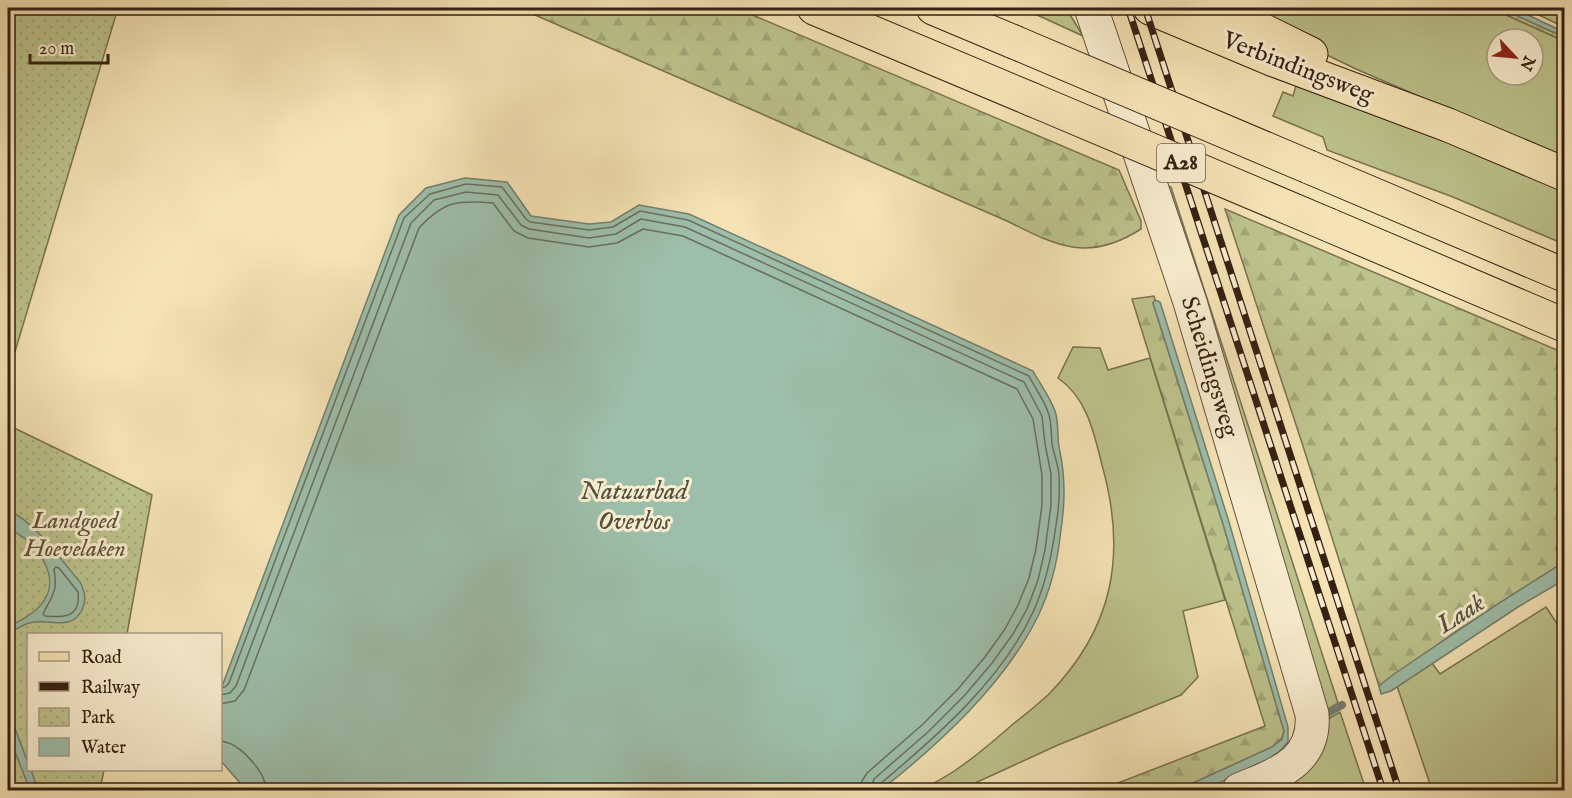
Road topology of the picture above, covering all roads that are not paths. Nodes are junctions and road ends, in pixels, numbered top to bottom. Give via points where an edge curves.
1 (814, 8) edge
2 (933, 8) edge
3 (1090, 8) edge
4 (1150, 8) edge
5 (1218, 8) edge
6 (1269, 45) junction
7 (1564, 174) edge
8 (1564, 275) edge
9 (1564, 325) edge
10 (1239, 790) edge

1 - 9 main road, A28, bridge
2 - 8 main road, A28, bridge
3 - 10 street, Scheidingsweg via 1190,302 1312,714 1307,746 1293,763 1286,770
4 - 6 main road, Verbindingsweg
5 - 6 main road, Verbindingsweg
6 - 7 main road, Verbindingsweg

